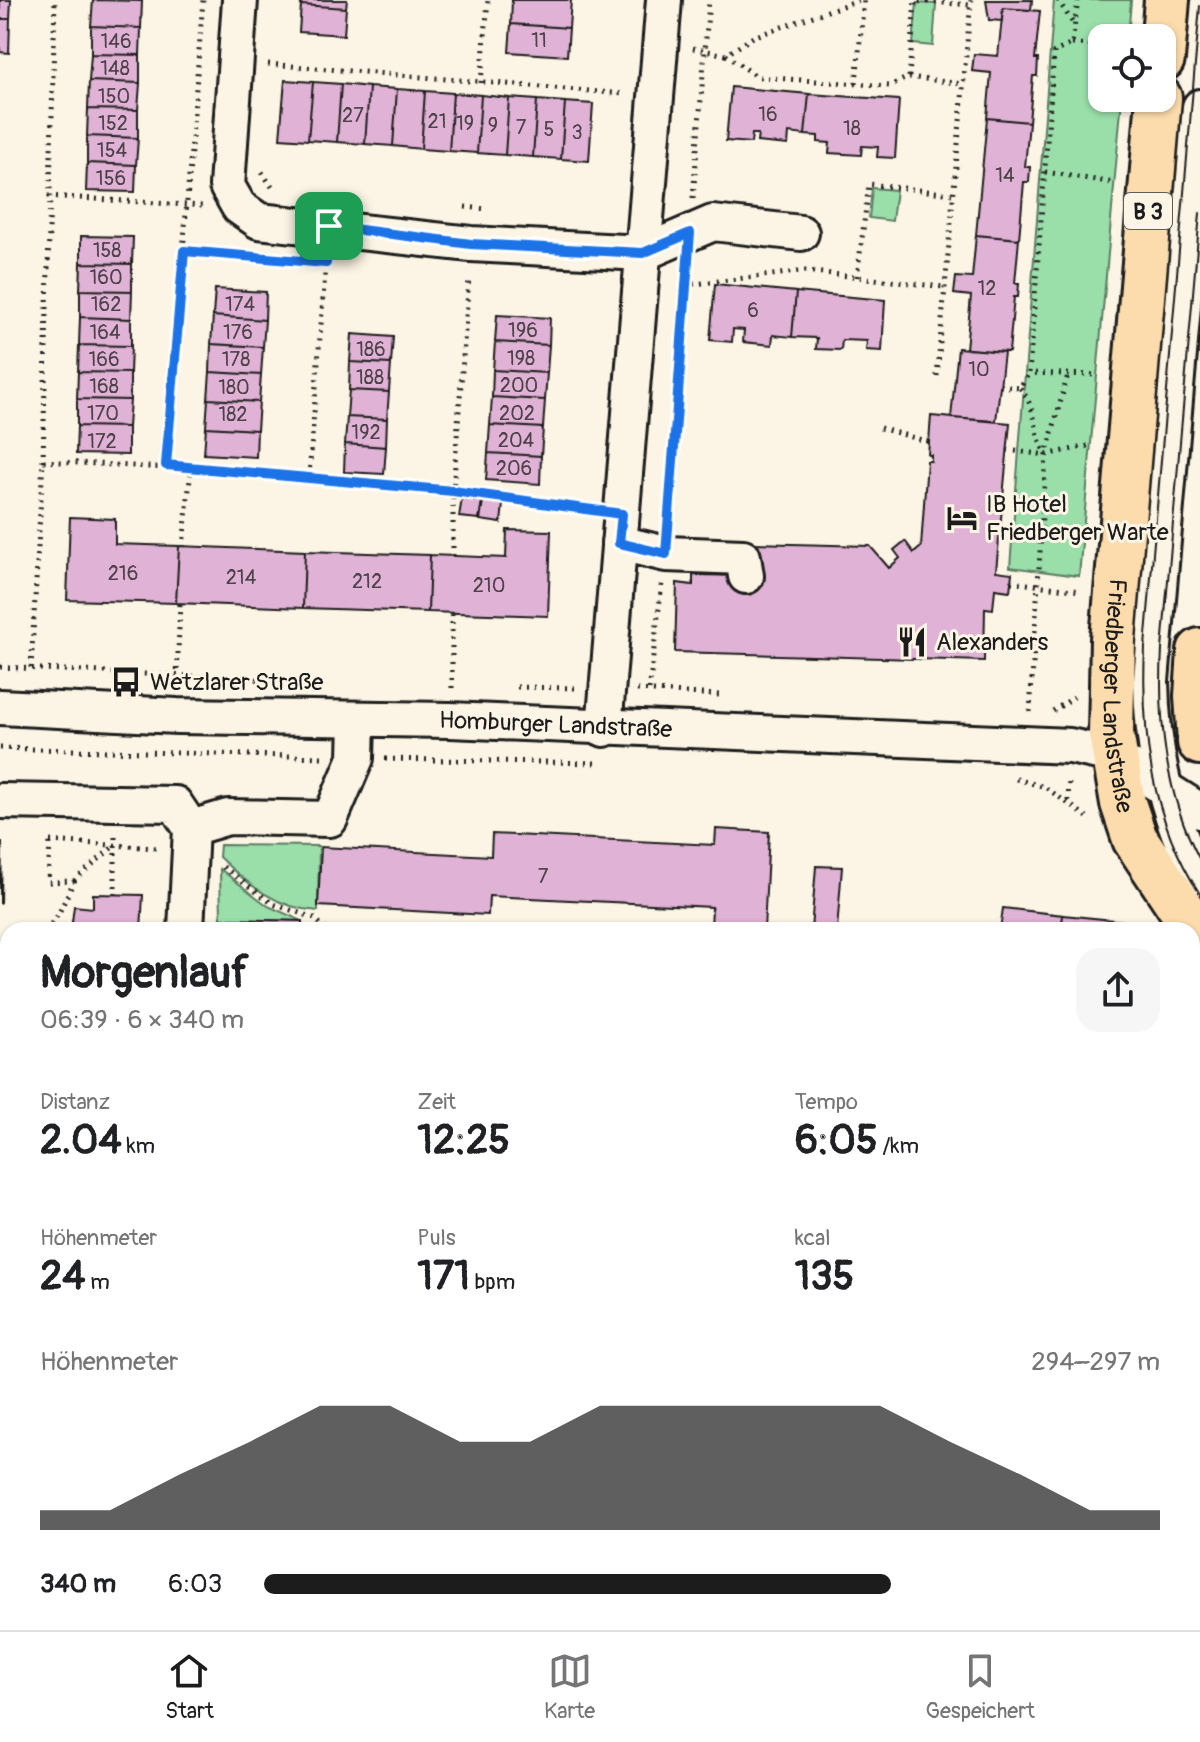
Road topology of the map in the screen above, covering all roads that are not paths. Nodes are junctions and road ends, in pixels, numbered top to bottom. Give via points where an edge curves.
1 (240, 0) edge
2 (664, 0) edge
3 (1167, 0) edge
4 (1165, 24) edge
5 (1200, 107) edge
6 (1158, 112) edge
7 (801, 233) dead end
8 (643, 253) junction
9 (606, 523) junction
10 (746, 576) dead end
11 (1200, 651) edge
12 (14, 708) edge
13 (357, 720) junction
14 (604, 729) junction
15 (1200, 742) edge
16 (1112, 755) junction
17 (1162, 784) junction
18 (0, 801) edge
19 (1200, 811) edge
20 (191, 828) junction
21 (1200, 878) edge
22 (186, 922) edge
23 (1190, 922) edge

1 - 8 street via 252,63 227,186 239,207 259,221 471,244
2 - 8 street via 660,47 640,96
3 - 4 main road
5 - 17 street, Friedberger Landstraße via 1151,681
6 - 16 main road, Friedberger Landstraße / B 3 via 1111,668
7 - 8 street via 713,223
8 - 9 street
9 - 10 street via 666,554 743,557
9 - 14 street
11 - 15 main road
12 - 13 street, Homburger Landstraße
13 - 14 street, Homburger Landstraße
13 - 20 street via 356,758 330,819 228,817
14 - 16 street, Homburger Landstraße via 1070,746
16 - 17 street, Homburger Landstraße
16 - 23 main road, Friedberger Landstraße / B 3 via 1135,839
17 - 19 street, Homburger Landstraße
17 - 21 street, Friedberger Landstraße
18 - 20 street via 175,804
20 - 22 street

